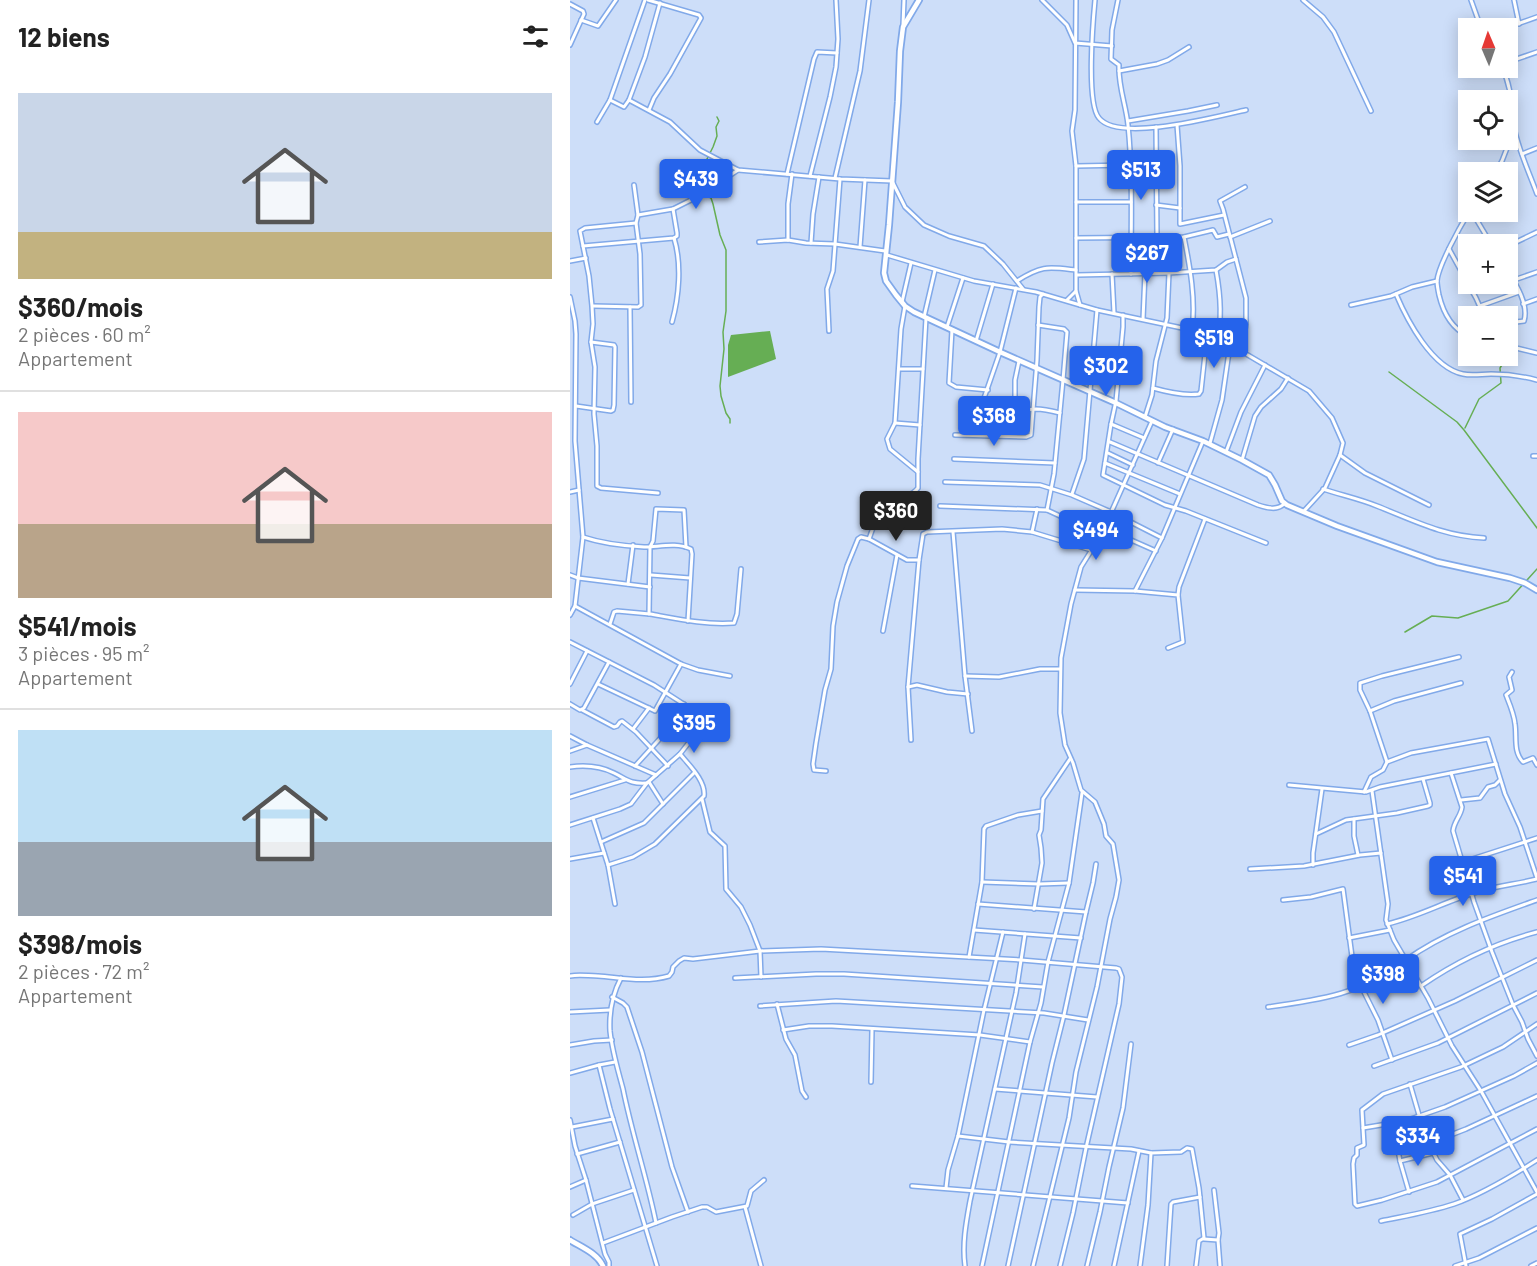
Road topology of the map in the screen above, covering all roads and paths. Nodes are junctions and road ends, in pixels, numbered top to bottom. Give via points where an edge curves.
1 (616, 0) edge
2 (646, 0) edge
3 (836, 0) edge
4 (869, 0) edge
5 (904, 0) edge
6 (919, 0) edge
7 (1042, 0) edge
8 (1076, 0) edge
9 (1095, 0) edge
10 (1118, 0) edge
11 (1303, 0) edge
12 (1472, 0) edge
13 (1514, 0) edge
14 (660, 3) junction
15 (570, 4) edge
16 (1537, 17) edge
17 (1478, 18) edge
18 (581, 20) junction
19 (1519, 24) joint
20 (903, 27) junction
21 (1075, 43) junction
22 (1092, 43) junction
23 (570, 45) edge
24 (1112, 46) junction
25 (1189, 47) dead end
26 (837, 52) junction
27 (1537, 52) edge
28 (1518, 59) edge
29 (1119, 71) junction
30 (610, 100) junction
31 (629, 100) junction
32 (1217, 105) dead end
33 (649, 110) junction
34 (1246, 110) dead end
35 (1371, 111) dead end
36 (1128, 121) junction
37 (597, 122) dead end
38 (1177, 125) junction
39 (1156, 127) junction
40 (1128, 129) junction
41 (1518, 140) edge
42 (1537, 148) edge
43 (1522, 154) junction
44 (1130, 165) junction
45 (1076, 166) junction
46 (738, 170) junction
47 (787, 174) junction
48 (792, 174) junction
49 (810, 176) junction
50 (819, 177) junction
51 (1130, 177) junction
52 (835, 178) junction
53 (1155, 178) junction
54 (840, 179) junction
55 (865, 180) junction
56 (892, 181) junction
57 (1535, 181) edge
58 (634, 185) dead end
59 (1245, 187) dead end
60 (1537, 194) edge
61 (1076, 202) junction
62 (1131, 202) junction
63 (1156, 205) junction
64 (1180, 208) junction
65 (673, 209) junction
66 (638, 215) junction
67 (1224, 215) junction
68 (1270, 221) dead end
69 (1464, 222) edge
70 (636, 223) junction
71 (1537, 232) edge
72 (1230, 236) junction
73 (1131, 237) junction
74 (1157, 237) junction
75 (1184, 237) junction
76 (674, 238) junction
77 (1076, 238) junction
78 (788, 240) junction
79 (638, 241) junction
80 (1518, 241) edge
81 (759, 242) dead end
82 (811, 243) junction
83 (835, 244) junction
84 (584, 246) junction
85 (860, 248) junction
86 (1449, 249) junction
87 (885, 253) junction
88 (586, 258) junction
89 (1236, 259) junction
90 (570, 261) edge
91 (911, 263) junction
92 (1458, 266) edge
93 (935, 270) junction
94 (1076, 270) junction
95 (1216, 270) junction
96 (1191, 272) junction
97 (1537, 272) edge
98 (1145, 273) junction
99 (1168, 273) junction
100 (1112, 274) junction
101 (1131, 274) junction
102 (1077, 275) junction
103 (963, 278) junction
104 (1518, 279) edge
105 (1017, 280) junction
106 (1437, 281) junction
107 (993, 284) junction
108 (1016, 288) junction
109 (1023, 289) junction
110 (1076, 291) junction
111 (1036, 292) junction
112 (1519, 292) joint
113 (1043, 294) junction
114 (1396, 294) junction
115 (1473, 294) edge
116 (570, 297) edge
117 (1040, 297) junction
118 (1537, 299) edge
119 (1067, 300) junction
120 (903, 304) junction
121 (1524, 304) junction
122 (1080, 305) junction
123 (1351, 305) dead end
124 (592, 306) junction
125 (1480, 306) joint
126 (630, 307) junction
127 (1097, 310) junction
128 (1114, 313) junction
129 (1123, 315) junction
130 (927, 318) junction
131 (1143, 319) junction
132 (672, 322) dead end
133 (1518, 322) edge
134 (1166, 324) junction
135 (1038, 325) junction
136 (1458, 328) edge
137 (949, 329) junction
138 (829, 331) dead end
139 (1192, 331) junction
140 (1208, 336) junction
141 (1217, 339) junction
142 (976, 341) junction
143 (591, 342) junction
144 (1230, 345) junction
145 (1518, 348) edge
146 (1241, 351) junction
147 (1000, 352) junction
148 (1537, 352) edge
149 (1019, 361) junction
150 (1265, 365) junction
151 (1036, 368) junction
152 (900, 369) junction
153 (923, 369) junction
154 (1288, 378) junction
155 (1063, 380) junction
156 (1537, 380) edge
157 (1153, 388) junction
158 (988, 390) junction
159 (1090, 392) junction
160 (631, 402) dead end
161 (1116, 403) junction
162 (576, 406) junction
163 (594, 409) junction
164 (1033, 409) junction
165 (1015, 411) junction
166 (1060, 413) junction
167 (1145, 417) junction
168 (1152, 421) junction
169 (895, 423) junction
170 (1111, 424) junction
171 (920, 425) junction
172 (1173, 429) junction
173 (955, 435) dead end
174 (1144, 438) junction
175 (1109, 441) junction
176 (1203, 441) junction
177 (1210, 444) junction
178 (1226, 452) junction
179 (1107, 453) junction
180 (1137, 454) junction
181 (1340, 454) junction
182 (954, 459) dead end
183 (1242, 460) junction
184 (1054, 463) junction
185 (1105, 463) junction
186 (1158, 463) junction
187 (1133, 465) junction
188 (918, 472) junction
189 (1130, 473) junction
190 (1188, 475) junction
191 (945, 482) dead end
192 (1123, 486) junction
193 (1052, 489) junction
194 (1323, 489) junction
195 (579, 490) junction
196 (570, 492) edge
197 (658, 493) dead end
198 (1180, 494) junction
199 (1072, 495) junction
200 (1285, 503) junction
201 (940, 506) dead end
202 (1429, 506) dead end
203 (1175, 508) junction
204 (1037, 509) junction
205 (1047, 510) junction
206 (1111, 512) junction
207 (1303, 512) junction
208 (1205, 519) junction
209 (1104, 528) junction
210 (952, 532) junction
211 (1032, 532) junction
212 (583, 537) junction
213 (1162, 538) junction
214 (1484, 538) dead end
215 (869, 539) junction
216 (1266, 543) dead end
217 (633, 545) junction
218 (650, 547) junction
219 (686, 547) junction
220 (1091, 550) junction
221 (1156, 550) junction
222 (897, 555) junction
223 (919, 560) junction
224 (741, 569) dead end
225 (570, 575) edge
226 (651, 575) junction
227 (578, 578) junction
228 (690, 578) junction
229 (628, 584) junction
230 (650, 587) junction
231 (1075, 590) junction
232 (1537, 590) edge
233 (1135, 591) junction
234 (1178, 595) junction
235 (575, 606) junction
236 (649, 614) junction
237 (570, 615) edge
238 (688, 621) junction
239 (610, 624) junction
240 (883, 631) dead end
241 (570, 642) edge
242 (1168, 648) dead end
243 (588, 651) junction
244 (1459, 657) dead end
245 (609, 662) junction
246 (681, 664) junction
247 (1060, 669) junction
248 (1512, 672) dead end
249 (730, 676) dead end
250 (965, 676) junction
251 (1461, 683) dead end
252 (570, 684) edge
253 (598, 684) junction
254 (908, 687) junction
255 (666, 692) junction
256 (968, 694) junction
257 (570, 704) edge
258 (684, 704) junction
259 (649, 708) junction
260 (582, 710) junction
261 (1371, 711) junction
262 (633, 729) junction
263 (972, 731) dead end
264 (570, 736) edge
265 (911, 740) dead end
266 (587, 745) junction
267 (652, 749) junction
268 (570, 751) edge
269 (680, 754) junction
270 (1071, 759) junction
271 (1387, 762) junction
272 (1496, 764) junction
273 (1537, 765) edge
274 (635, 766) junction
275 (668, 766) junction
276 (570, 767) edge
277 (825, 771) dead end
278 (695, 773) junction
279 (1451, 773) junction
280 (656, 775) junction
281 (1423, 779) junction
282 (625, 780) junction
283 (1500, 780) junction
284 (648, 783) junction
285 (1289, 785) dead end
286 (1322, 789) junction
287 (1372, 791) junction
288 (1082, 792) junction
289 (1364, 792) junction
290 (570, 797) edge
291 (702, 800) junction
292 (1461, 800) junction
293 (663, 804) junction
294 (1042, 811) junction
295 (1375, 815) junction
296 (593, 818) junction
297 (1354, 819) junction
298 (570, 825) edge
299 (1316, 834) junction
300 (1537, 838) edge
301 (601, 842) junction
302 (1525, 843) junction
303 (604, 853) junction
304 (1381, 853) junction
305 (1358, 855) junction
306 (570, 859) edge
307 (1463, 862) junction
308 (1096, 864) dead end
309 (1313, 865) junction
310 (608, 866) junction
311 (1250, 869) dead end
312 (1537, 879) edge
313 (982, 882) junction
314 (1069, 883) junction
315 (1039, 884) junction
316 (1472, 894) junction
317 (1283, 900) dead end
318 (1537, 900) edge
319 (615, 904) dead end
320 (978, 904) junction
321 (1034, 909) junction
322 (1061, 909) junction
323 (1086, 912) junction
324 (1481, 920) junction
325 (1387, 924) junction
326 (974, 930) junction
327 (1390, 930) junction
328 (1003, 932) junction
329 (1537, 932) edge
330 (1025, 934) junction
331 (1055, 935) junction
332 (1081, 938) junction
333 (1349, 938) junction
334 (1490, 948) junction
335 (760, 951) junction
336 (969, 957) junction
337 (996, 959) junction
338 (1021, 960) junction
339 (1537, 960) edge
340 (1406, 961) junction
341 (1048, 962) junction
342 (1075, 965) junction
343 (1100, 967) junction
344 (570, 976) edge
345 (761, 976) junction
346 (621, 978) junction
347 (735, 978) dead end
348 (1503, 978) junction
349 (991, 984) junction
350 (1017, 986) junction
351 (1421, 986) junction
352 (1043, 987) junction
353 (1362, 988) junction
354 (1537, 993) edge
355 (612, 997) junction
356 (777, 1004) junction
357 (1513, 1005) junction
358 (760, 1006) dead end
359 (1268, 1007) dead end
360 (611, 1010) junction
361 (984, 1010) junction
362 (1434, 1010) junction
363 (570, 1012) edge
364 (1011, 1012) junction
365 (1038, 1013) junction
366 (1064, 1015) junction
367 (1088, 1020) junction
368 (1537, 1024) edge
369 (783, 1030) junction
370 (872, 1030) junction
371 (1525, 1031) junction
372 (1383, 1032) junction
373 (980, 1035) junction
374 (1448, 1038) junction
375 (1005, 1039) junction
376 (612, 1040) junction
377 (1030, 1042) junction
378 (1131, 1044) dead end
379 (570, 1045) edge
380 (1348, 1045) dead end
381 (1537, 1056) edge
382 (1392, 1060) junction
383 (616, 1062) junction
384 (1537, 1063) edge
385 (599, 1065) junction
386 (1465, 1065) junction
387 (1374, 1066) dead end
388 (570, 1073) edge
389 (871, 1082) dead end
390 (1410, 1084) junction
391 (995, 1089) junction
392 (1020, 1091) junction
393 (1481, 1091) junction
394 (1045, 1093) junction
395 (1073, 1095) junction
396 (1537, 1096) edge
397 (806, 1097) dead end
398 (1098, 1097) junction
399 (1419, 1115) junction
400 (1495, 1115) junction
401 (614, 1119) junction
402 (570, 1120) edge
403 (1393, 1124) junction
404 (572, 1128) junction
405 (1363, 1128) junction
406 (1537, 1129) edge
407 (572, 1134) edge
408 (958, 1136) junction
409 (983, 1140) junction
410 (621, 1142) junction
411 (1009, 1142) junction
412 (1430, 1143) junction
413 (1510, 1143) junction
414 (1035, 1144) junction
415 (1061, 1145) junction
416 (1086, 1148) junction
417 (1113, 1148) junction
418 (1139, 1150) junction
419 (1151, 1153) junction
420 (1433, 1153) junction
421 (577, 1154) junction
422 (1537, 1160) edge
423 (1400, 1161) junction
424 (1524, 1168) junction
425 (1450, 1175) junction
426 (586, 1180) junction
427 (764, 1180) dead end
428 (912, 1186) dead end
429 (570, 1187) edge
430 (946, 1188) junction
431 (634, 1190) junction
432 (1214, 1190) dead end
433 (972, 1191) junction
434 (1409, 1192) junction
435 (1537, 1193) edge
436 (997, 1194) junction
437 (1024, 1196) junction
438 (1051, 1197) junction
439 (1200, 1197) junction
440 (1075, 1199) junction
441 (1103, 1200) junction
442 (1463, 1200) junction
443 (1128, 1203) junction
444 (592, 1204) junction
445 (745, 1207) junction
446 (688, 1212) junction
447 (573, 1215) dead end
448 (1381, 1221) dead end
449 (656, 1223) junction
450 (646, 1228) junction
451 (1537, 1228) edge
452 (1204, 1239) junction
453 (570, 1240) edge
454 (1218, 1240) junction
455 (603, 1243) junction
456 (1537, 1263) edge
457 (1466, 1264) edge
458 (603, 1266) edge
459 (609, 1266) edge
460 (657, 1266) edge
461 (761, 1266) edge
462 (964, 1266) edge
463 (982, 1266) edge
464 (1008, 1266) edge
465 (1033, 1266) edge
466 (1060, 1266) edge
467 (1087, 1266) edge
468 (1113, 1266) edge
469 (1140, 1266) edge
470 (1167, 1266) edge
471 (1196, 1266) edge
472 (1220, 1266) edge
473 (1455, 1266) edge
474 (1531, 1266) edge

1 - 18 street via 598,26
2 - 14 street
2 - 30 street
3 - 26 street
4 - 52 street via 860,71
5 - 20 street
6 - 20 street
7 - 21 street via 1067,25
8 - 21 street
9 - 22 street
10 - 24 street
11 - 35 street via 1334,32
12 - 17 street
13 - 19 street
14 - 31 street
14 - 33 street via 701,18
15 - 18 street via 584,11
16 - 19 street
18 - 23 street
20 - 56 street
21 - 22 street
21 - 45 street via 1072,130
22 - 24 street
22 - 40 street via 1097,116 1105,123
24 - 29 street via 1111,59 1119,63
25 - 29 street via 1157,64
26 - 47 street via 817,52 814,59
26 - 49 street
27 - 28 street
29 - 36 street
30 - 31 street via 625,106
30 - 37 street
31 - 33 street
32 - 36 street
33 - 46 street via 676,126 700,150
34 - 38 street
36 - 40 street
38 - 39 street
38 - 64 street
39 - 40 street
39 - 53 street
40 - 44 street
41 - 43 street
42 - 43 street
43 - 57 street
44 - 45 street
44 - 51 street
45 - 61 street
46 - 47 street
46 - 65 street
47 - 48 street
48 - 49 street
48 - 78 street
49 - 50 street
50 - 52 street
50 - 82 street
51 - 53 street
51 - 62 street
52 - 54 street
53 - 63 street
54 - 55 street
54 - 83 street
55 - 56 street
55 - 85 street
56 - 87 street
56 - 105 street via 905,207 924,225 984,246
57 - 60 street
58 - 66 street
59 - 67 street via 1220,200
61 - 62 street
61 - 77 street
62 - 73 street
63 - 64 street
63 - 74 street
64 - 67 street via 1182,224
65 - 66 street
65 - 76 street via 677,233
66 - 70 street
67 - 72 street
68 - 72 street
69 - 86 street
70 - 79 street
70 - 84 street via 583,229 580,233
71 - 80 street
72 - 75 street via 1217,237 1213,230
72 - 89 street
73 - 74 street
73 - 77 street
73 - 101 street
74 - 75 street
75 - 96 street
76 - 79 street
76 - 132 street via 678,274
77 - 94 street
78 - 81 street
78 - 82 street
79 - 84 street
79 - 126 street via 641,305
82 - 83 street
83 - 85 street
83 - 138 street via 827,289
84 - 88 street
85 - 87 street
86 - 92 street
86 - 106 street
87 - 91 street
87 - 120 street via 884,277
88 - 90 street
88 - 124 street
89 - 95 street
89 - 146 street via 1247,307
91 - 93 street
91 - 120 street
93 - 103 street
93 - 130 street
94 - 102 street
94 - 105 street via 1047,267
95 - 96 street
95 - 141 street via 1220,320
96 - 99 street
96 - 139 street
97 - 104 street
98 - 99 street
98 - 101 street
98 - 131 street
99 - 134 street
100 - 101 street
100 - 102 street
100 - 128 street
102 - 110 street
103 - 107 street
103 - 137 street
105 - 109 street
106 - 114 street
106 - 136 street via 1447,318
107 - 108 street
107 - 142 street
108 - 109 street
108 - 147 street
109 - 111 street
110 - 119 street
110 - 122 street
111 - 113 street
111 - 117 street
112 - 121 street
112 - 125 street
113 - 117 street
113 - 119 street
114 - 123 street
114 - 156 street via 1416,334 1448,367 1463,374 1518,375
115 - 125 street
116 - 162 street via 576,334
117 - 135 street
118 - 121 street
119 - 122 street
120 - 130 street
120 - 152 street
121 - 133 street via 1524,321
122 - 127 street
124 - 126 street
124 - 143 street
126 - 160 street
127 - 128 street
127 - 159 street
128 - 129 street
129 - 131 street
129 - 161 street
130 - 137 street
130 - 153 street
131 - 134 street
134 - 139 street
134 - 157 street
135 - 151 street
135 - 155 street via 1066,331
137 - 142 street
137 - 158 street via 950,384
139 - 140 street
140 - 141 street
140 - 157 street via 1199,394
141 - 144 street
142 - 147 street
143 - 163 street
143 - 163 street via 615,347 613,410
144 - 146 street
144 - 177 street via 1222,400
145 - 148 street
146 - 150 street
147 - 149 street
147 - 158 street
149 - 151 street
149 - 165 street
150 - 154 street
150 - 178 street
151 - 155 street
151 - 164 street
152 - 153 street
152 - 169 street
153 - 171 street
154 - 181 street via 1309,391 1328,413 1343,440
154 - 183 street via 1255,417
155 - 159 street
155 - 166 street
157 - 167 street
158 - 165 street via 983,408
159 - 161 street
159 - 199 street via 1084,459
161 - 167 street
161 - 170 street
162 - 163 street
162 - 195 street
163 - 197 street via 597,486
164 - 165 street
164 - 166 street
164 - 173 street via 1030,437
166 - 184 street
167 - 168 street
168 - 172 street
168 - 174 street
169 - 171 street
169 - 188 street via 887,439 889,447
170 - 174 street
170 - 175 street
171 - 188 street
172 - 176 street
172 - 186 street
174 - 180 street
175 - 179 street
175 - 180 street
176 - 177 street
176 - 190 street
177 - 178 street
178 - 183 street
179 - 185 street
179 - 187 street
180 - 186 street
180 - 187 street
181 - 194 street
181 - 202 street via 1365,473
182 - 184 street
183 - 200 street via 1269,475
184 - 193 street
185 - 189 street
185 - 192 street via 1103,476
186 - 190 street
187 - 189 street
188 - 215 street via 916,491 899,500 884,523 875,522
189 - 192 street
189 - 198 street
190 - 198 street
190 - 200 street via 1258,505 1275,508
191 - 193 street
192 - 203 street
192 - 206 street
193 - 199 street
193 - 205 street
194 - 207 street
194 - 214 street via 1434,530
195 - 196 street
195 - 212 street
198 - 203 street
199 - 206 street
200 - 207 street
201 - 204 street
203 - 208 street
203 - 213 street
204 - 205 street
204 - 211 street
205 - 209 street
206 - 209 street
206 - 213 street
207 - 232 street via 1437,562 1510,578
208 - 216 street
208 - 234 street
209 - 220 street
209 - 221 street
210 - 211 street
210 - 223 street via 924,533
210 - 250 street
211 - 220 street
212 - 217 street
212 - 227 street
213 - 221 street
215 - 222 street
215 - 277 street via 858,539 837,602 831,669 813,756 814,770
217 - 218 street
217 - 229 street
218 - 219 street
218 - 219 street via 656,508 684,510
218 - 226 street
219 - 228 street via 692,554
220 - 231 street
221 - 233 street
222 - 223 street
222 - 240 street
223 - 254 street
224 - 238 street via 735,622
225 - 227 street
226 - 228 street
226 - 230 street
227 - 229 street
227 - 235 street
228 - 238 street
229 - 230 street
230 - 236 street
231 - 233 street
231 - 247 street
233 - 234 street
234 - 242 street via 1183,642
235 - 237 street
235 - 239 street
236 - 238 street
236 - 239 street via 615,611
239 - 246 street
241 - 243 street
243 - 245 street
243 - 252 street
244 - 261 street via 1360,683
245 - 253 street
245 - 255 street
246 - 249 street
246 - 255 street
247 - 250 street
247 - 270 street via 1060,713
248 - 273 street via 1512,690 1506,695 1516,726 1518,754 1523,762 1533,758
250 - 256 street
251 - 261 street
253 - 259 street
253 - 260 street
254 - 256 street via 917,685
254 - 265 street
255 - 258 street
255 - 259 street via 656,710
256 - 263 street
257 - 260 street
258 - 267 street
258 - 269 street via 705,720
259 - 262 street
260 - 262 street via 614,727 622,721
261 - 271 street
262 - 267 street
264 - 266 street
266 - 268 street
266 - 274 street
267 - 274 street
267 - 275 street
269 - 275 street
269 - 278 street
270 - 288 street
270 - 294 street via 1044,795
271 - 272 street via 1411,753 1487,738
271 - 289 street via 1383,770 1371,777
272 - 279 street
272 - 283 street
274 - 280 street
275 - 280 street
276 - 282 street via 600,768
278 - 291 street via 705,792
278 - 293 street
279 - 281 street
279 - 292 street
280 - 284 street
281 - 287 street
281 - 295 street via 1430,805
282 - 284 street
282 - 290 street
283 - 292 street via 1480,798
283 - 302 street
284 - 293 street
284 - 296 street via 631,804
285 - 286 street
286 - 289 street
286 - 299 street
287 - 289 street
287 - 295 street
288 - 314 street
288 - 343 street via 1096,804 1106,836 1113,844 1118,872 1119,884
291 - 310 street via 655,843
291 - 335 street via 710,832 725,846 726,889 744,911
292 - 307 street via 1453,831
293 - 301 street via 644,823
294 - 313 street via 986,826
294 - 315 street
295 - 297 street
295 - 304 street
296 - 298 street
296 - 301 street
297 - 299 street
297 - 305 street
299 - 309 street
300 - 302 street
301 - 303 street
302 - 307 street
302 - 312 street
303 - 306 street
303 - 310 street
304 - 305 street
304 - 325 street
305 - 309 street
307 - 316 street
308 - 323 street
309 - 311 street
310 - 319 street
312 - 316 street
313 - 315 street
313 - 320 street
314 - 315 street
314 - 322 street
315 - 321 street
316 - 324 street
316 - 325 street
317 - 333 street via 1342,889
318 - 324 street
320 - 321 street
320 - 326 street
321 - 322 street
322 - 323 street
322 - 331 street
323 - 332 street
324 - 334 street
324 - 340 street
325 - 327 street
326 - 328 street
326 - 336 street
327 - 333 street
327 - 340 street
328 - 330 street
328 - 337 street
329 - 334 street
330 - 331 street
330 - 338 street
331 - 332 street
331 - 341 street
332 - 342 street
333 - 353 street
334 - 348 street
334 - 351 street via 1454,964
335 - 336 street via 831,949
335 - 345 street
335 - 346 street via 684,958 665,977 641,981
336 - 337 street
337 - 338 street
337 - 349 street
338 - 341 street
338 - 350 street
339 - 348 street
340 - 351 street
340 - 353 street
341 - 342 street
341 - 352 street
342 - 343 street
342 - 366 street
343 - 367 street
343 - 398 street via 1116,968 1122,977
344 - 346 street
345 - 347 street
345 - 349 street via 862,975
346 - 355 street
348 - 357 street
348 - 362 street
349 - 350 street
349 - 361 street
350 - 352 street
350 - 364 street
351 - 362 street
352 - 365 street
353 - 359 street
353 - 372 street
354 - 357 street
355 - 360 street
355 - 446 street via 627,1007
356 - 358 street
356 - 361 street via 836,1001
356 - 369 street
357 - 371 street
357 - 374 street
360 - 363 street
360 - 376 street
361 - 364 street
361 - 373 street
362 - 372 street
362 - 374 street
364 - 365 street
364 - 375 street
365 - 366 street
365 - 377 street
366 - 367 street
366 - 394 street
367 - 395 street
368 - 371 street
369 - 370 street via 822,1026
369 - 397 street via 795,1055
370 - 373 street
370 - 389 street
371 - 381 street
371 - 386 street via 1503,1047
372 - 380 street
372 - 382 street
373 - 375 street
373 - 408 street
374 - 382 street
374 - 386 street
375 - 377 street
375 - 391 street
376 - 379 street
376 - 383 street
377 - 392 street
378 - 417 street
382 - 387 street
383 - 385 street
383 - 449 street
384 - 393 street
385 - 388 street
385 - 401 street
386 - 390 street
386 - 393 street
390 - 399 street
390 - 405 street via 1383,1094 1363,1109
391 - 392 street
391 - 409 street
392 - 394 street
392 - 411 street
393 - 399 street
393 - 400 street
394 - 395 street
394 - 414 street
395 - 398 street
395 - 415 street
396 - 400 street
398 - 416 street
399 - 403 street
399 - 412 street
400 - 412 street
400 - 413 street
401 - 404 street
401 - 410 street
402 - 404 street
403 - 405 street
403 - 423 street
404 - 407 street
405 - 434 street via 1364,1143 1357,1148 1353,1164 1355,1205
406 - 413 street
407 - 421 street
408 - 409 street
408 - 430 street
409 - 411 street
409 - 433 street
410 - 421 street
410 - 431 street
411 - 414 street
411 - 436 street
412 - 420 street
413 - 424 street
413 - 425 street
414 - 415 street
414 - 437 street
415 - 416 street
415 - 438 street
416 - 417 street
416 - 440 street
417 - 418 street
417 - 441 street
418 - 419 street
418 - 443 street
419 - 439 street via 1191,1148
419 - 469 street
420 - 423 street
420 - 425 street
421 - 426 street
422 - 424 street
423 - 434 street
424 - 435 street
424 - 442 street
425 - 434 street
425 - 442 street
426 - 429 street
426 - 444 street
427 - 445 street via 752,1191
428 - 430 street
430 - 433 street
431 - 444 street
431 - 450 street
432 - 454 street
433 - 436 street
433 - 462 street via 964,1230
435 - 457 street via 1460,1234
436 - 437 street
436 - 463 street
437 - 438 street
437 - 464 street
438 - 440 street
438 - 465 street
439 - 452 street
439 - 470 street via 1171,1204
440 - 441 street
440 - 466 street
441 - 443 street
441 - 467 street
442 - 448 street
443 - 468 street
444 - 447 street
444 - 455 street
445 - 446 street via 716,1212 705,1207
445 - 461 street
446 - 449 street
449 - 450 street
450 - 455 street
450 - 460 street
451 - 457 street
452 - 454 street
452 - 471 street via 1199,1241
453 - 458 street
454 - 472 street
455 - 459 street
456 - 474 street
457 - 473 street

